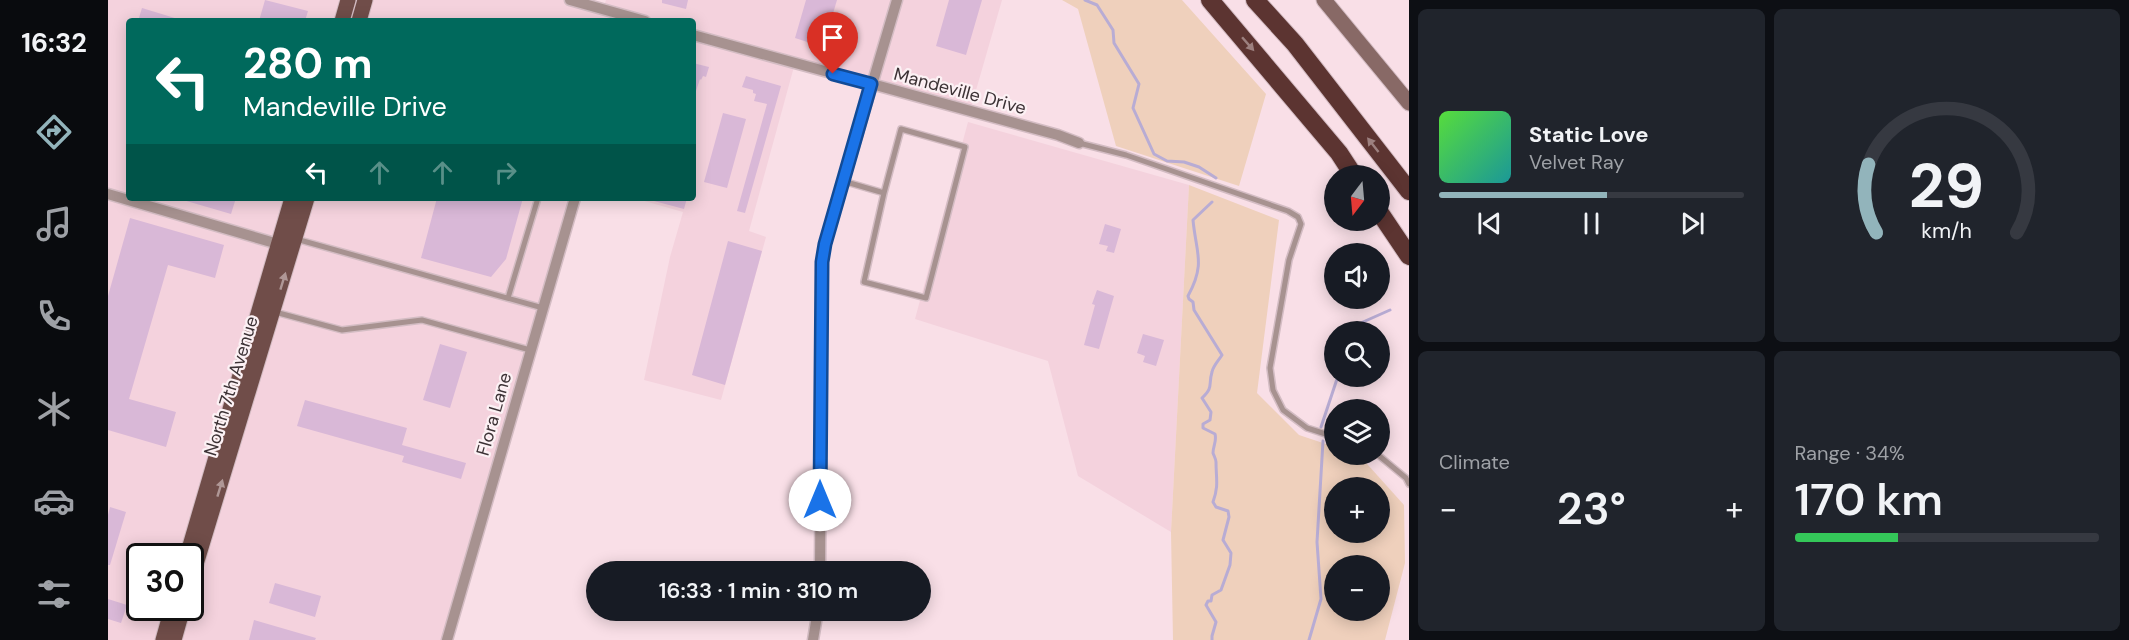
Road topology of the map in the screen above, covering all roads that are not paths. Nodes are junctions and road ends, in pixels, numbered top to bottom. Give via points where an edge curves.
1 (348, 0) edge
2 (365, 0) edge
3 (570, 0) edge
4 (897, 0) edge
5 (1210, 0) edge
6 (1255, 0) edge
7 (1324, 0) edge
8 (343, 18) edge
9 (360, 18) edge
10 (624, 18) edge
11 (696, 36) edge
12 (871, 84) junction
13 (1409, 104) edge
14 (1079, 143) joint
15 (1347, 165) edge
16 (843, 181) junction
17 (1409, 191) edge
18 (884, 193) junction
19 (108, 194) edge
20 (126, 199) edge
21 (132, 201) edge
22 (291, 201) edge
23 (306, 201) edge
24 (537, 201) edge
25 (573, 201) edge
26 (1390, 228) edge
27 (296, 239) junction
28 (278, 244) junction
29 (1409, 256) edge
30 (508, 298) junction
31 (543, 308) junction
32 (274, 311) junction
33 (530, 350) junction
34 (1324, 433) edge
35 (1390, 465) edge
36 (1409, 484) edge
37 (191, 543) edge
38 (203, 543) edge
39 (820, 561) edge
40 (168, 621) edge
41 (179, 621) edge
42 (816, 621) edge
43 (163, 640) edge
44 (174, 640) edge
45 (447, 640) edge
46 (813, 640) edge

1 - 8 main road
2 - 9 main road
3 - 10 street
4 - 12 street
5 -> 15 highway
17 -> 6 highway via 1296,44
7 - 13 main road
11 - 12 street, Mandeville Drive
12 - 14 street, Mandeville Drive
12 - 16 street
14 - 34 lane via 1126,155 1298,217 1301,224 1290,260 1270,368 1273,390 1284,410 1307,428
16 - 18 lane
16 - 39 street via 822,262
18 - 18 lane via 901,129 965,147 926,298 864,282
19 - 20 street
21 - 28 street
22 - 28 main road, North 7th Avenue
23 - 27 main road, North 7th Avenue
24 - 30 lane
25 - 31 street, Flora Lane
26 - 29 highway
27 - 30 lane
32 -> 27 main road, North 7th Avenue
28 - 37 main road, North 7th Avenue
30 - 31 lane
31 - 33 street, Flora Lane
32 - 33 lane via 342,330 422,320
38 -> 32 main road, North 7th Avenue
33 - 45 street, Flora Lane
35 - 36 lane
40 - 43 main road
41 - 44 main road
42 - 46 street

